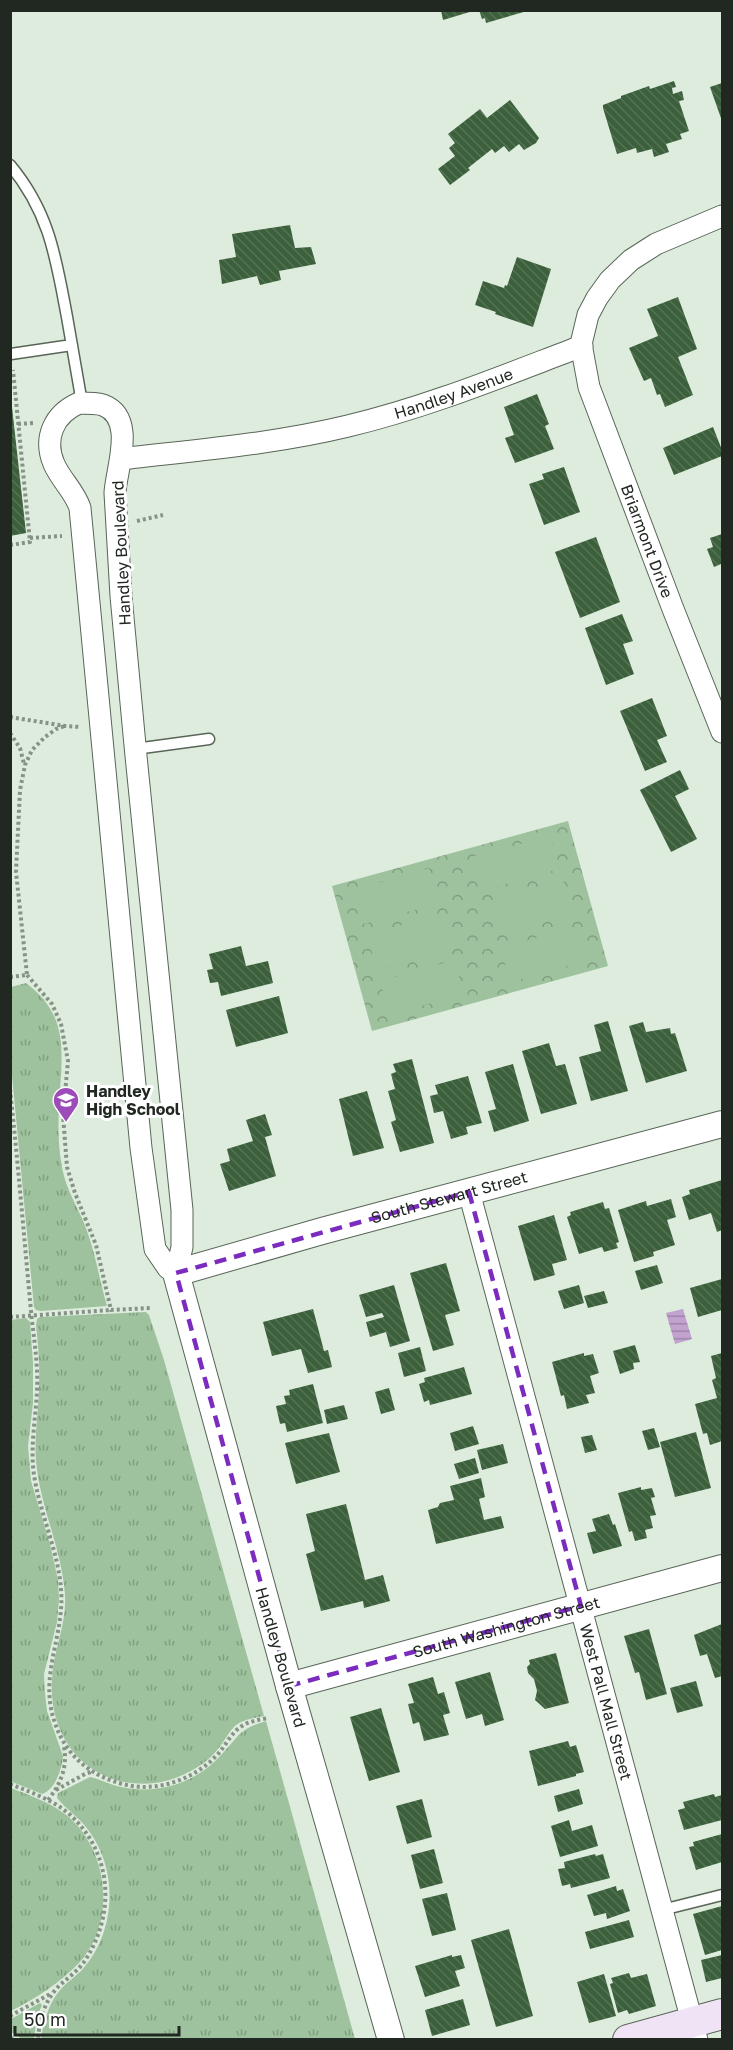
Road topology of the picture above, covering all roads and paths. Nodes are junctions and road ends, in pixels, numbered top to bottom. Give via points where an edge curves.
1 (10, 165) edge
2 (723, 216) edge
3 (72, 345) junction
4 (582, 346) junction
5 (11, 354) edge
6 (82, 403) junction
7 (36, 422) dead end
8 (18, 424) junction
9 (121, 459) junction
10 (163, 515) dead end
11 (134, 522) dead end
12 (69, 535) dead end
13 (30, 538) junction
14 (10, 544) edge
15 (10, 717) edge
16 (64, 726) junction
17 (82, 727) dead end
18 (723, 732) edge
19 (10, 733) edge
20 (209, 739) dead end
21 (136, 752) junction
22 (103, 761) junction
23 (24, 765) junction
24 (27, 975) junction
25 (10, 977) edge
26 (160, 998) junction
27 (128, 1002) junction
28 (10, 1089) edge
29 (723, 1124) edge
30 (469, 1192) junction
31 (176, 1273) junction
32 (151, 1308) dead end
33 (111, 1310) junction
34 (31, 1314) junction
35 (10, 1317) edge
36 (723, 1568) edge
37 (581, 1606) junction
38 (289, 1686) junction
39 (268, 1718) dead end
40 (63, 1744) junction
41 (91, 1772) junction
42 (10, 1784) edge
43 (56, 1790) junction
44 (48, 1800) junction
45 (723, 1895) edge
46 (662, 1910) junction
47 (54, 1992) junction
48 (723, 2014) edge
49 (10, 2016) edge
50 (695, 2031) edge
51 (10, 2037) edge
52 (14, 2040) edge
53 (38, 2040) edge
54 (391, 2040) edge
55 (628, 2040) edge

1 - 3 lane via 44,217 55,253
2 - 4 street via 656,244 631,260 597,298 588,315
3 - 5 lane
3 - 6 lane
4 - 9 street, Handley Avenue via 431,402 347,426 290,438
4 - 18 street, Briarmont Drive via 589,387
5 - 8 path
6 - 9 street, Handley Boulevard via 104,405 119,421
6 - 22 street, Handley Boulevard via 67,408 58,417 50,447 54,463 80,508
7 - 8 path
8 - 13 path
9 - 21 street, Handley Boulevard via 115,493
10 - 11 path
12 - 13 path
13 - 14 path via 30,542
15 - 16 path
16 - 17 path
16 - 23 path via 39,742
19 - 23 path via 20,748
20 - 21 lane
21 - 22 street
21 - 26 street, Handley Boulevard
22 - 27 street, Handley Boulevard
23 - 24 path via 16,872
24 - 25 path
24 - 33 path via 52,1004 61,1024 68,1061 63,1115 67,1167 96,1245
26 - 27 street
26 - 31 street, Handley Boulevard via 182,1210 182,1247
27 - 31 street, Handley Boulevard via 152,1231 158,1254
28 - 34 path
29 - 30 street, South Stewart Street
30 - 31 street, South Stewart Street
30 - 37 street, West Pall Mall Street
31 - 38 street, Handley Boulevard
32 - 33 path
33 - 34 path
34 - 35 path
34 - 40 path via 38,1373 34,1475 56,1554 62,1597 49,1675 49,1699
36 - 37 street, South Washington Street
37 - 38 street, South Washington Street
37 - 46 street, West Pall Mall Street
38 - 54 street, Handley Boulevard
39 - 41 path via 240,1727 212,1760 176,1781 138,1787
40 - 41 path
40 - 43 path via 66,1756
41 - 43 path
42 - 44 path
43 - 44 path
44 - 47 path via 84,1829 98,1854 106,1889 103,1922 95,1943 77,1970
45 - 46 lane
46 - 50 street, West Pall Mall Street
47 - 49 path
47 - 53 path via 42,2017
48 - 50 main road
50 - 55 main road
51 - 52 path

